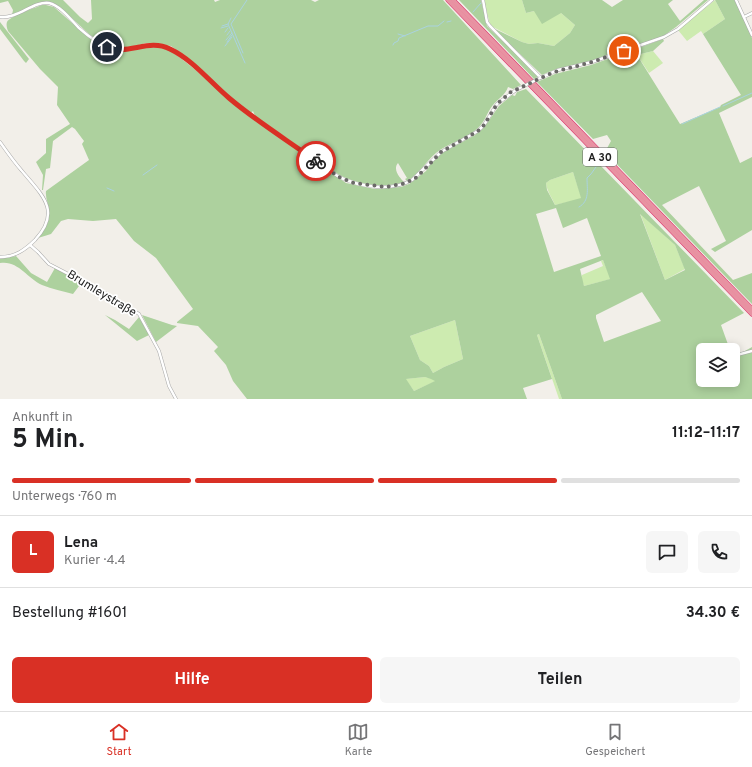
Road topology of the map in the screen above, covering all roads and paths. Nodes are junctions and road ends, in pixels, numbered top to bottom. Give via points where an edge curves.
1 (448, 0) edge
2 (453, 0) edge
3 (482, 0) edge
4 (712, 0) edge
5 (736, 0) edge
6 (752, 13) edge
7 (0, 17) edge
8 (744, 17) junction
9 (752, 35) edge
10 (540, 78) junction
11 (0, 142) edge
12 (30, 245) junction
13 (0, 258) edge
14 (752, 308) edge
15 (752, 314) edge
16 (752, 352) edge
17 (740, 355) edge
18 (176, 399) edge

1 - 15 highway, A 30
2 - 14 highway, A 30
3 - 10 street via 487,22
4 - 10 street via 664,38 592,62 558,70
5 - 8 street
6 - 8 street
7 - 10 street, bridge via 14,16 38,5 50,3 90,37 110,49 123,50 149,45 170,49 240,107 339,177 354,183 386,187 407,183 417,177 441,152 478,131 497,104 516,90
8 - 9 street
11 - 12 street via 47,203 45,226
12 - 13 street via 16,254
12 - 18 street, Brumleystraße via 49,264 139,314 159,351 169,386
16 - 17 street

